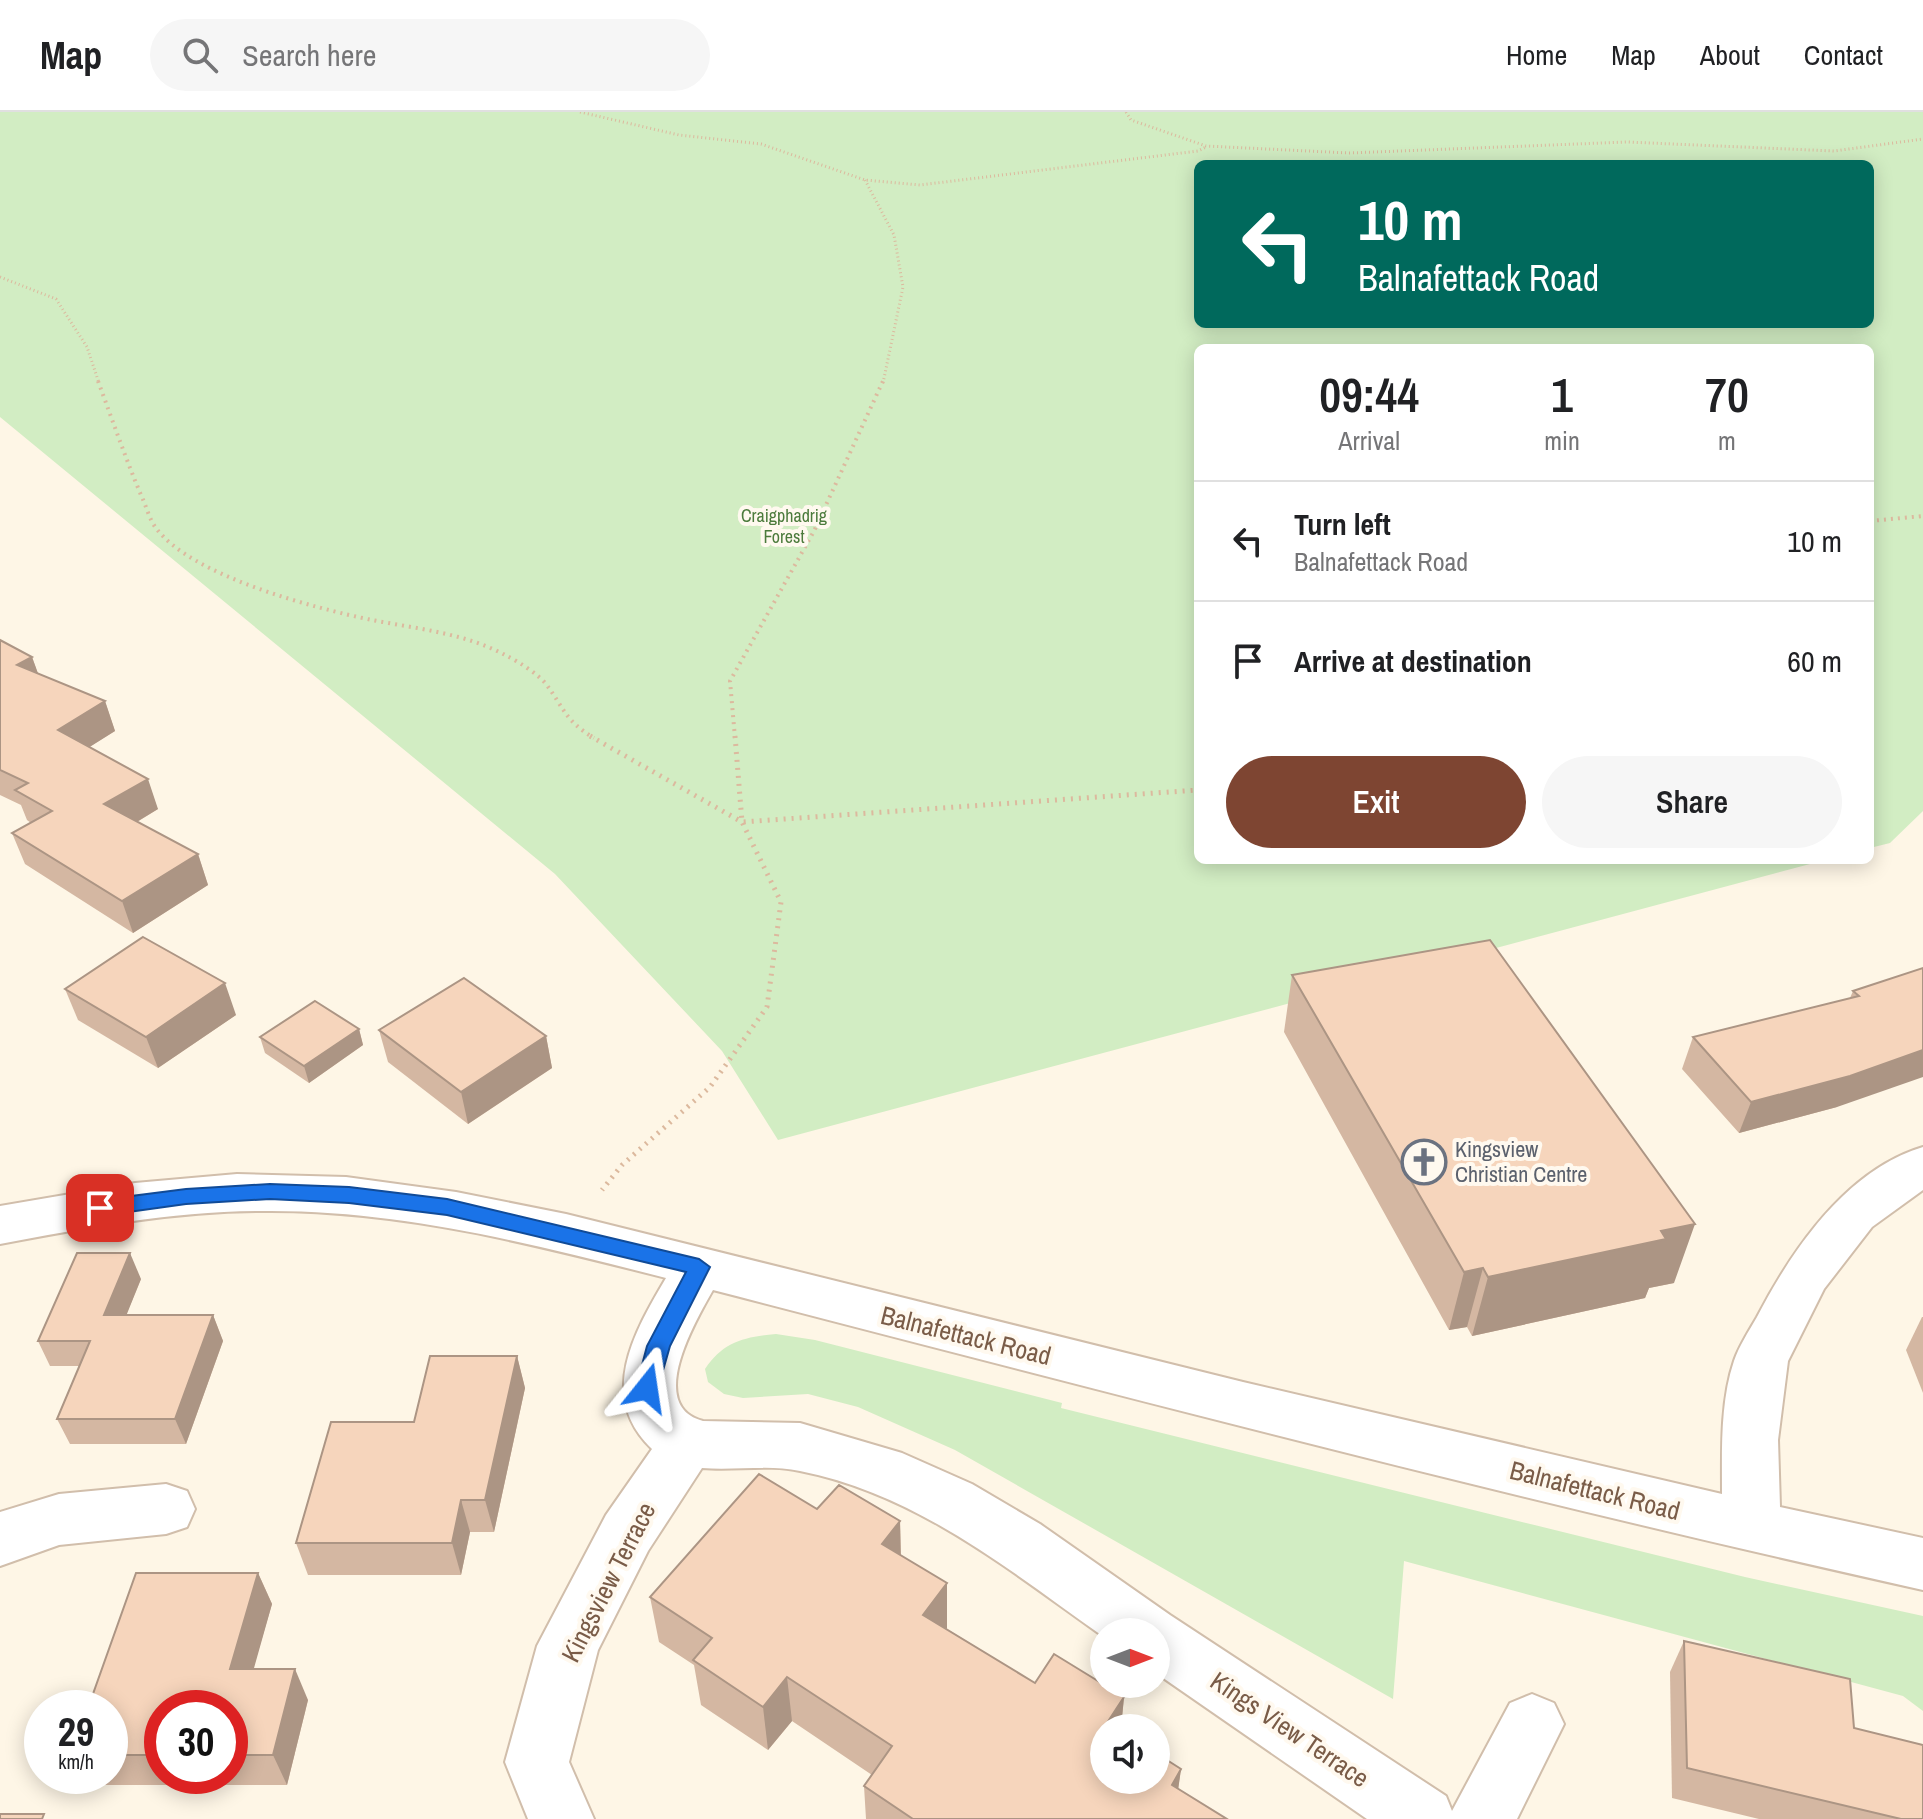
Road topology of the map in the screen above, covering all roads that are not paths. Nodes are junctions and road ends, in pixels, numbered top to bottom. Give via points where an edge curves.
1 (1923, 1165) edge
2 (0, 1225) edge
3 (699, 1267) junction
4 (688, 1443) junction
5 (166, 1509) dead end
6 (1751, 1528) junction
7 (0, 1540) edge
8 (1923, 1564) edge
9 (1126, 1618) edge
10 (1170, 1647) edge
11 (1532, 1724) dead end
12 (561, 1819) edge
13 (1423, 1819) edge
14 (1482, 1819) edge

1 - 6 street via 1854,1214 1804,1277 1761,1361 1750,1440
2 - 3 street, Balnafettack Road via 186,1196 349,1195 447,1207
3 - 4 street via 658,1346 647,1388 658,1420
3 - 6 street, Balnafettack Road
4 - 9 street via 796,1446 884,1471 967,1510
4 - 12 street, Kingsview Terrace via 627,1533 568,1646 537,1762
5 - 7 street via 78,1517 16,1531
6 - 8 street, Balnafettack Road
10 - 13 street, Kings View Terrace
11 - 14 street

